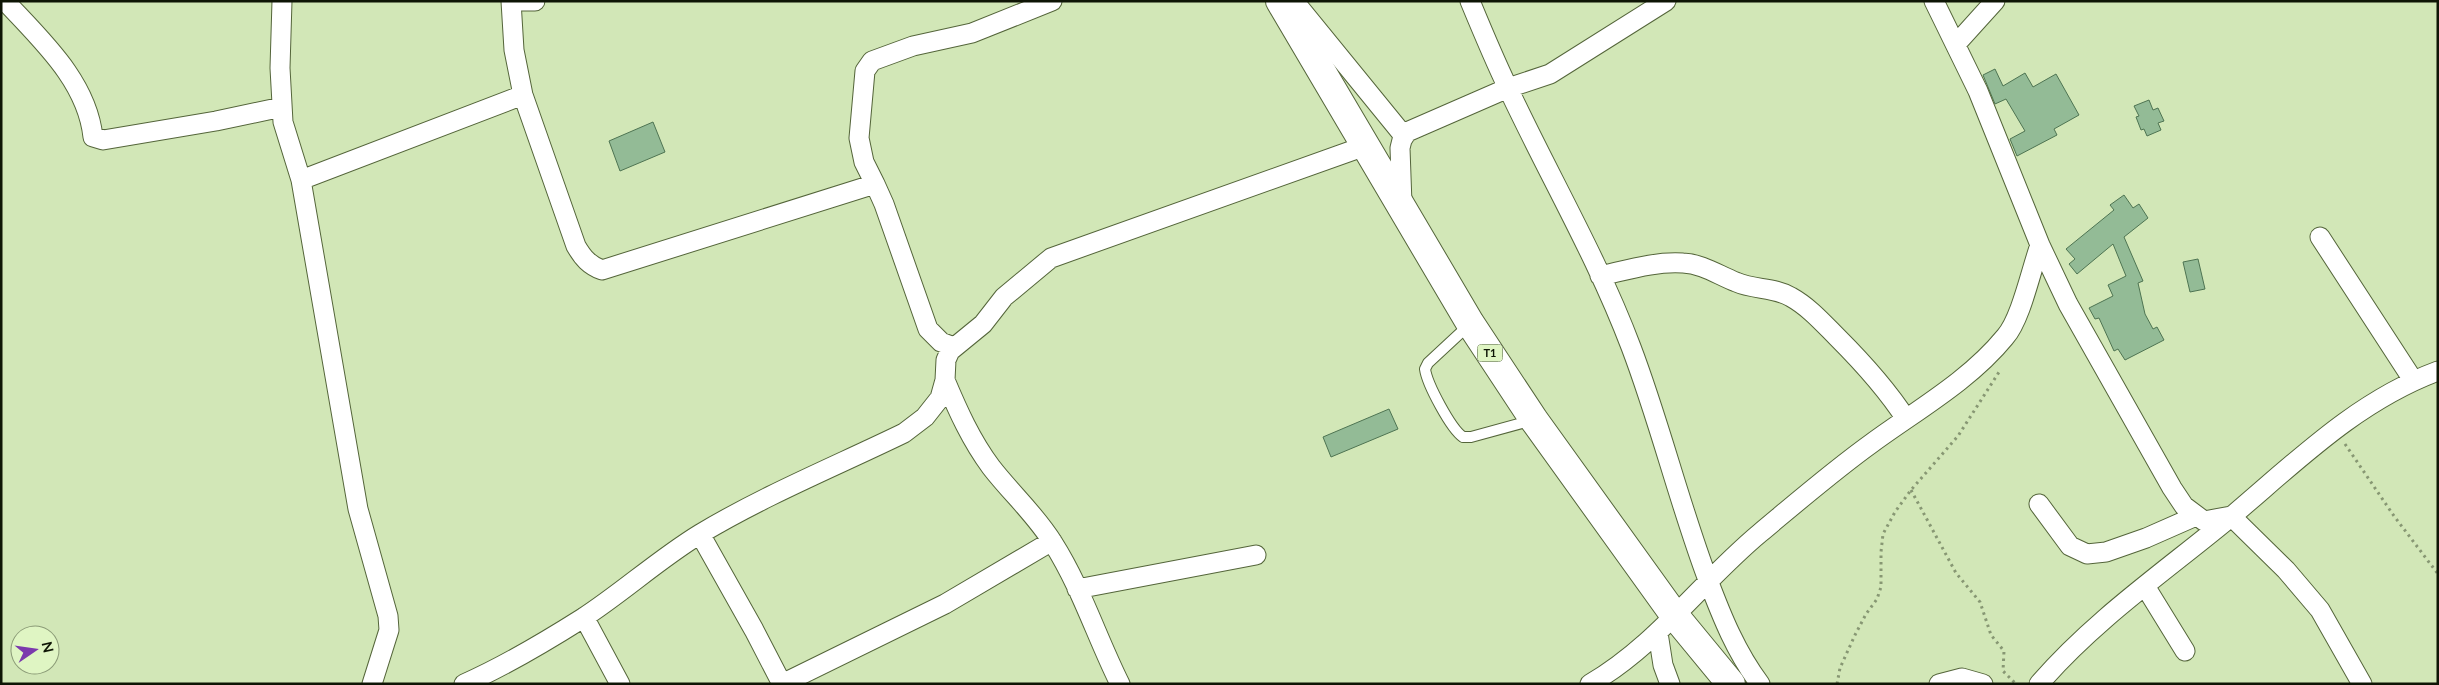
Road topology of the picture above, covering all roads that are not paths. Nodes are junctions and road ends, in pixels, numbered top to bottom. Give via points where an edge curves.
1 (4, 1) edge
2 (282, 1) edge
3 (511, 1) edge
4 (524, 1) edge
5 (535, 1) edge
6 (1052, 1) edge
7 (1280, 1) edge
8 (1294, 1) edge
9 (1470, 1) edge
10 (1666, 1) edge
11 (1934, 1) edge
12 (1995, 1) edge
13 (1956, 43) junction
14 (1508, 88) junction
15 (523, 95) junction
16 (282, 107) junction
17 (1404, 136) junction
18 (1365, 146) junction
19 (301, 180) junction
20 (875, 184) junction
21 (1402, 205) junction
22 (2320, 237) dead end
23 (2040, 245) junction
24 (1600, 276) junction
25 (1470, 323) junction
26 (954, 347) junction
27 (2435, 376) edge
28 (945, 380) junction
29 (2413, 380) junction
30 (1906, 419) junction
31 (1534, 420) junction
32 (2039, 504) dead end
33 (2196, 516) junction
34 (2232, 516) junction
35 (700, 534) junction
36 (1052, 541) junction
37 (1256, 555) dead end
38 (1709, 582) junction
39 (2145, 586) junction
40 (1077, 590) junction
41 (584, 617) junction
42 (1666, 624) junction
43 (2185, 650) dead end
44 (372, 684) edge
45 (464, 684) edge
46 (620, 684) edge
47 (782, 684) edge
48 (1120, 684) edge
49 (1590, 684) edge
50 (1670, 684) edge
51 (1731, 684) edge
52 (1760, 684) edge
53 (1939, 684) edge
54 (1983, 684) edge
55 (2039, 684) edge
56 (2362, 684) edge

1 - 16 street via 47,47 75,86 84,99 93,136 103,140
2 - 16 street
3 - 15 street via 514,50
4 - 5 street
6 - 20 street via 972,33 913,46 872,60 865,71 859,138 862,156
7 - 18 highway, T1
8 - 17 street
9 - 14 street
10 - 14 street via 1550,74
11 - 13 street
12 - 13 street
13 - 23 street
14 - 17 street via 1413,128
14 - 24 street
15 - 19 street
15 - 20 street via 576,246 584,260 602,270
16 - 19 street via 283,122
17 - 21 street via 1400,157
18 - 21 highway, T1
18 - 26 street via 1051,258 1004,297 983,324
19 - 44 street via 358,509 388,616 389,630
20 - 26 street via 928,329 941,342
21 - 25 highway, T1
22 - 29 street
23 - 30 street via 2018,313 2006,336 1971,372
23 - 33 street via 2068,304 2172,488 2184,506
24 - 30 street via 1683,262 1711,270 1736,283 1779,291 1792,297 1820,319 1874,374
24 - 38 street via 1651,401
25 - 31 highway, T1
25 - 31 lane via 1425,369 1428,382 1456,431 1463,437 1471,437
26 - 28 street via 946,360
27 - 29 street
28 - 35 street via 940,398 931,411 904,433
28 - 36 street via 977,447
29 - 34 street via 2335,429
30 - 38 street via 1870,444 1758,535
31 - 42 highway, T1
32 - 33 street via 2070,546 2087,554 2106,552
33 - 34 street via 2204,521
34 - 39 street
34 - 56 street via 2286,570 2320,610
35 - 41 street
35 - 47 street
36 - 40 street
36 - 47 street via 945,604
37 - 40 street
38 - 42 street
38 - 52 street via 1734,643
39 - 43 street
39 - 55 street via 2078,642
40 - 48 street
41 - 45 street via 492,672
41 - 46 street
42 - 49 street via 1613,671
42 - 50 street via 1663,666
42 - 51 highway, T1
53 - 54 street via 1962,678

